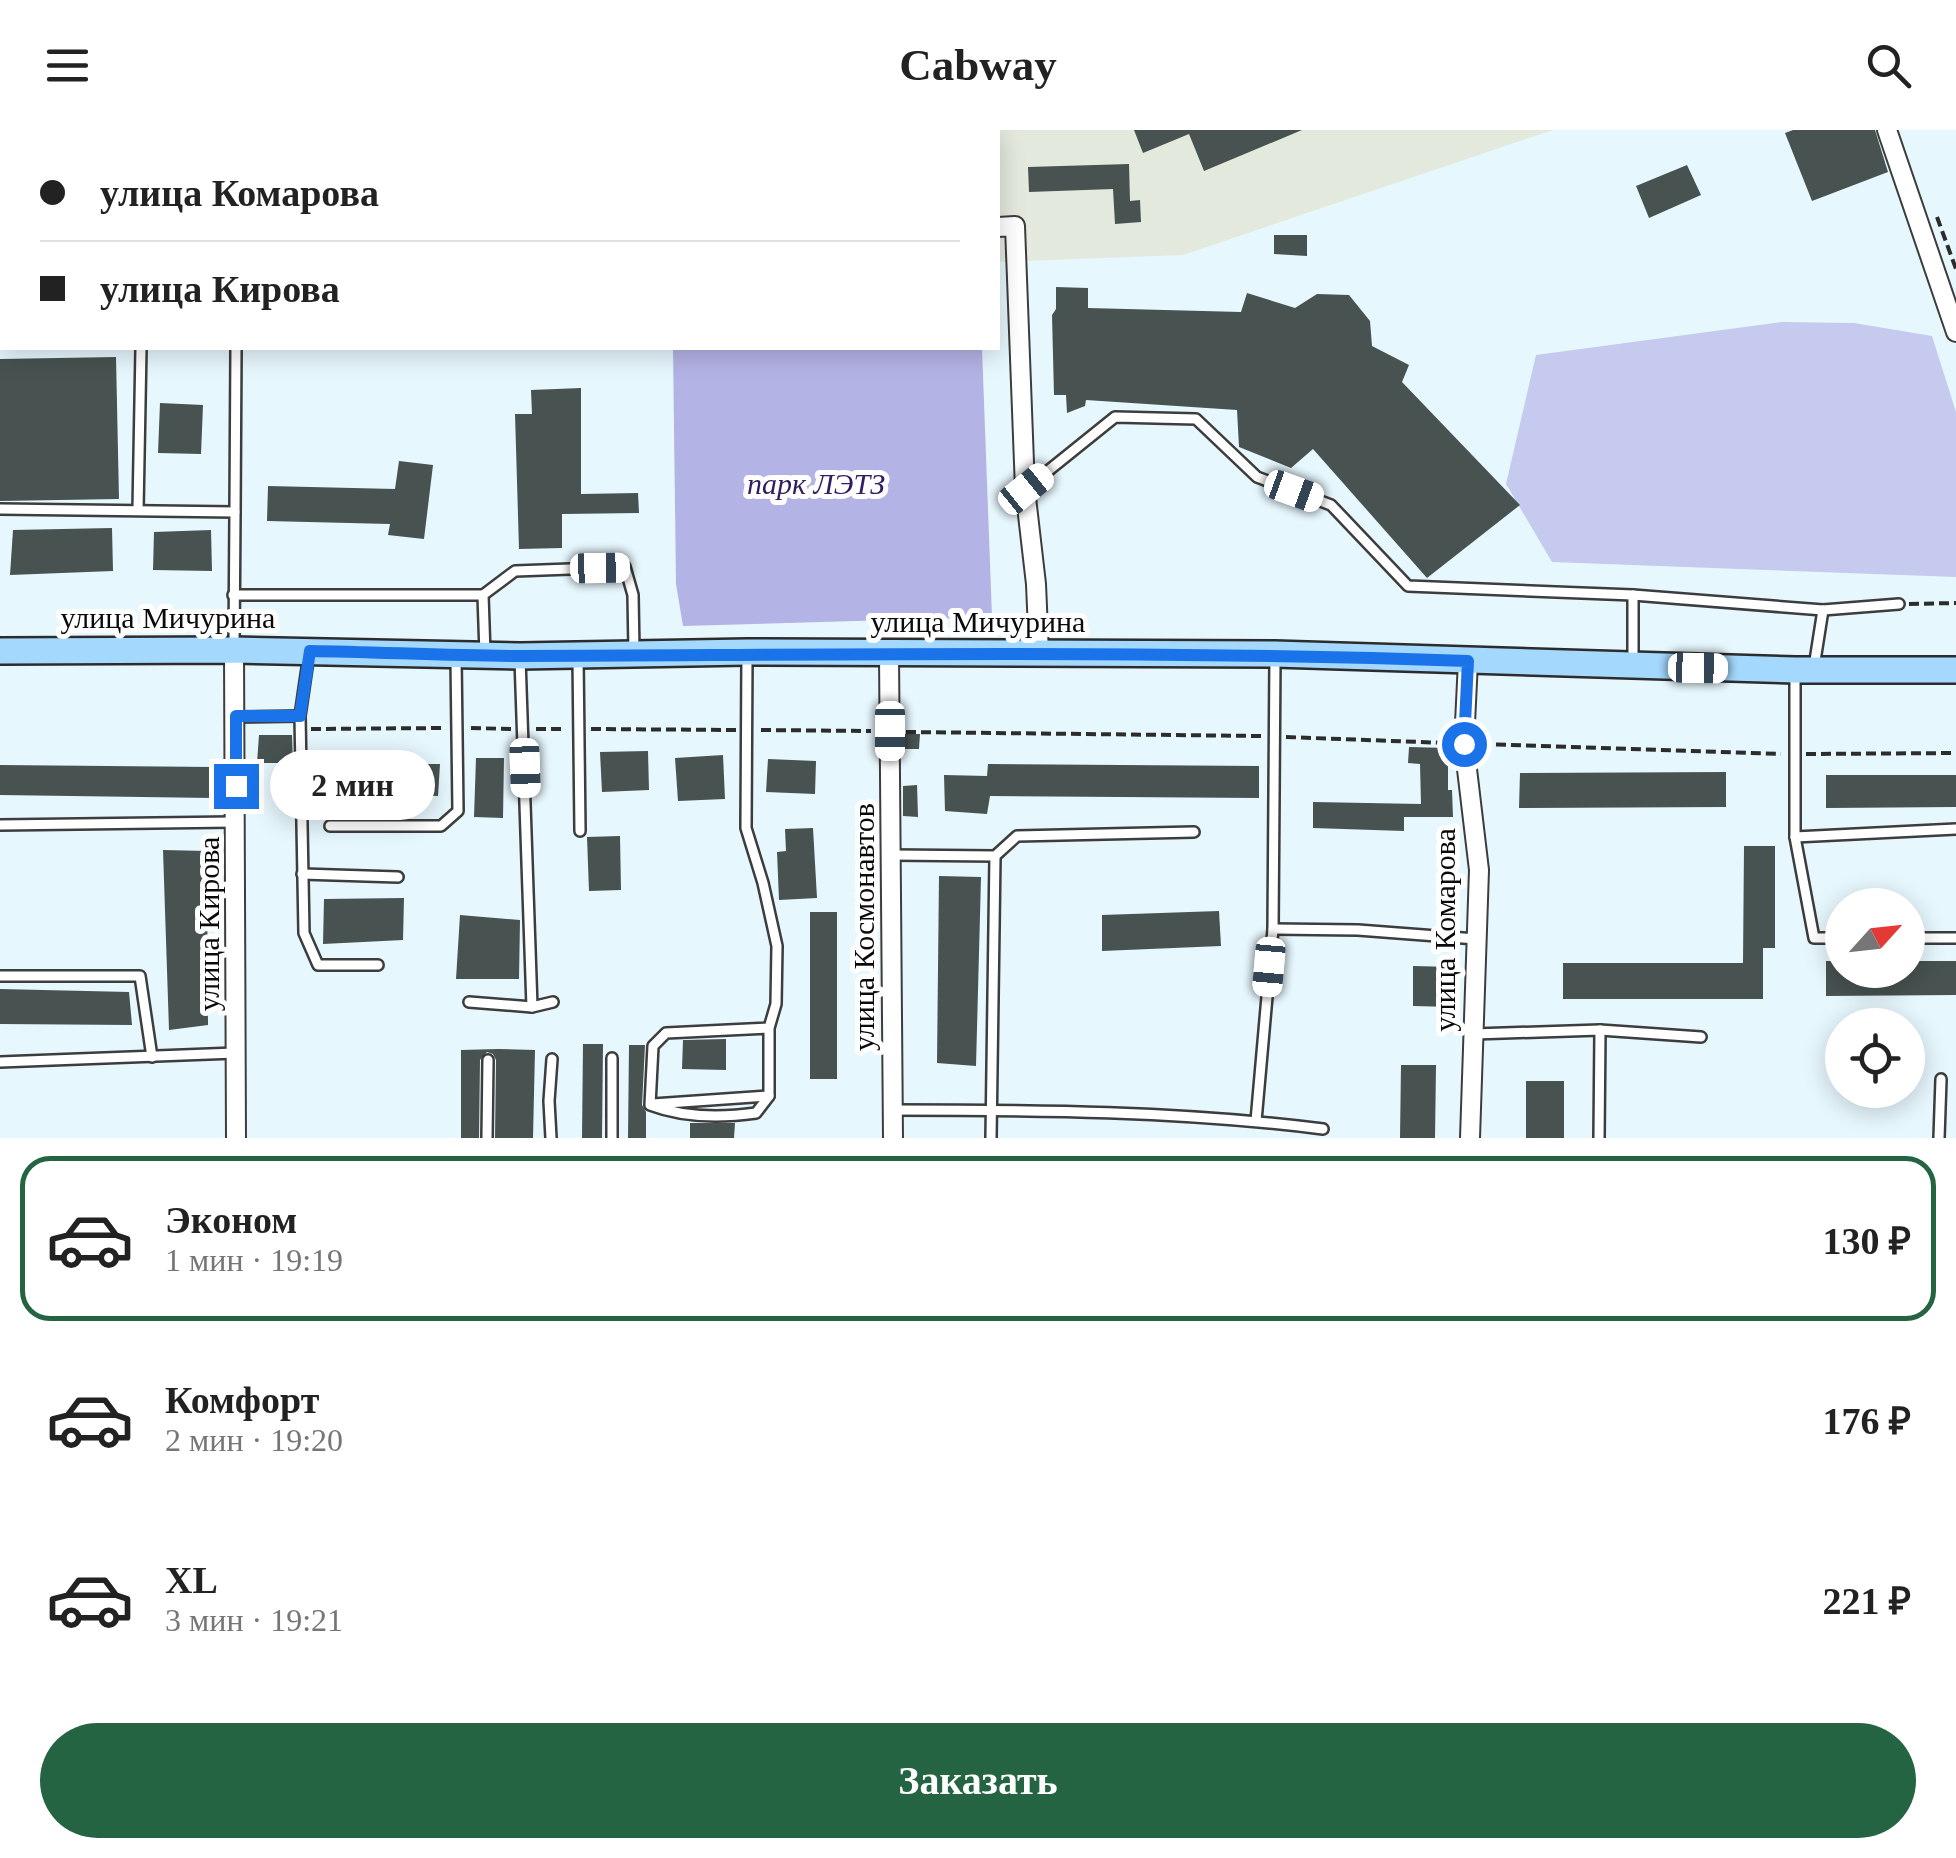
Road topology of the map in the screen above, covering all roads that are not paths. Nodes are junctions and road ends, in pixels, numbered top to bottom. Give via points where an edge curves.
1 (1887, 130) edge
2 (1000, 227) edge
3 (1956, 332) edge
4 (141, 350) edge
5 (236, 350) edge
6 (1026, 489) junction
7 (0, 509) edge
8 (138, 510) junction
9 (236, 512) junction
10 (233, 595) junction
11 (483, 595) junction
12 (1633, 596) junction
13 (1899, 604) road end
14 (1823, 610) junction
15 (234, 650) junction
16 (0, 651) edge
17 (310, 651) junction
18 (747, 652) junction
19 (634, 654) junction
20 (1038, 654) junction
21 (1274, 654) junction
22 (456, 655) junction
23 (578, 655) junction
24 (889, 655) junction
25 (485, 656) junction
26 (520, 656) junction
27 (1468, 661) junction
28 (1632, 666) junction
29 (1804, 670) junction
30 (1956, 670) edge
31 (236, 716) junction
32 (300, 716) junction
33 (236, 822) junction
34 (0, 825) edge
35 (330, 826) dead end
36 (1956, 829) edge
37 (580, 831) dead end
38 (1194, 832) dead end
39 (1795, 836) junction
40 (890, 855) junction
41 (995, 856) junction
42 (302, 874) junction
43 (398, 877) dead end
44 (1272, 929) junction
45 (1825, 938) edge
46 (1925, 938) edge
47 (1956, 938) edge
48 (1476, 939) junction
49 (378, 965) dead end
50 (0, 976) edge
51 (470, 1002) dead end
52 (553, 1002) dead end
53 (532, 1007) junction
54 (769, 1028) junction
55 (1600, 1030) junction
56 (1474, 1034) junction
57 (1701, 1036) dead end
58 (238, 1053) junction
59 (152, 1057) junction
60 (612, 1058) dead end
61 (552, 1059) dead end
62 (488, 1060) dead end
63 (0, 1062) edge
64 (1940, 1080) dead end
65 (769, 1096) junction
66 (650, 1104) junction
67 (892, 1110) junction
68 (991, 1110) junction
69 (1256, 1120) junction
70 (1324, 1129) dead end
71 (236, 1138) edge
72 (486, 1138) edge
73 (551, 1138) edge
74 (612, 1138) edge
75 (893, 1138) edge
76 (991, 1138) edge
77 (1470, 1138) edge
78 (1599, 1138) edge
79 (1939, 1138) edge

1 - 3 street
2 - 6 street via 1015,226
4 - 8 lane
5 - 9 lane
6 - 12 lane via 1114,416 1196,418 1257,477 1331,505 1408,586
6 - 20 street
7 - 8 lane
8 - 9 lane
9 - 10 lane
10 - 11 lane
10 - 15 lane
11 - 19 lane via 515,571 626,568
11 - 25 lane
12 - 14 lane
12 - 28 lane
13 - 14 lane
14 - 29 lane
15 - 16 main road, улица Мичурина
15 - 17 main road, улица Мичурина
15 - 31 street, улица Кирова
17 - 22 main road, улица Мичурина
17 - 32 lane
18 - 19 main road, улица Мичурина
18 - 24 main road, улица Мичурина
18 - 54 lane via 746,828 777,946
19 - 23 main road, улица Мичурина
20 - 21 main road, улица Мичурина
20 - 24 main road, улица Мичурина
21 - 27 main road, улица Мичурина
21 - 44 lane
22 - 25 main road, улица Мичурина
22 - 35 lane via 458,811 441,826
23 - 26 main road, улица Мичурина
23 - 37 lane
24 - 40 street, улица Космонавтов
25 - 26 main road, улица Мичурина
26 - 53 lane
27 - 28 main road, улица Мичурина
27 - 48 street, улица Комарова via 1464,744 1478,870
28 - 29 main road, улица Мичурина
29 - 30 main road, улица Мичурина
29 - 39 lane via 1793,754
31 - 32 lane
31 - 33 street, улица Кирова
32 - 42 lane
33 - 34 lane
33 - 58 street, улица Кирова
36 - 39 lane
38 - 41 lane via 1018,836
39 - 45 lane via 1814,938
40 - 41 lane
40 - 67 street, улица Космонавтов
41 - 68 lane
42 - 43 lane
42 - 49 lane via 304,934 318,964
44 - 48 lane
44 - 69 lane
46 - 47 lane
48 - 56 street, улица Комарова
50 - 59 lane via 140,976
51 - 53 lane
52 - 53 lane
54 - 65 lane
54 - 66 lane via 666,1032 652,1046
55 - 56 lane
55 - 57 lane
55 - 78 lane
56 - 77 street, улица Комарова
58 - 59 lane
58 - 71 street, улица Кирова
59 - 63 lane
60 - 74 lane
61 - 73 lane
62 - 72 lane
64 - 79 lane
65 - 66 lane
65 - 66 lane via 756,1113 738,1116 671,1113
67 - 68 lane
67 - 75 street, улица Космонавтов
68 - 69 lane
68 - 76 lane
69 - 70 lane

